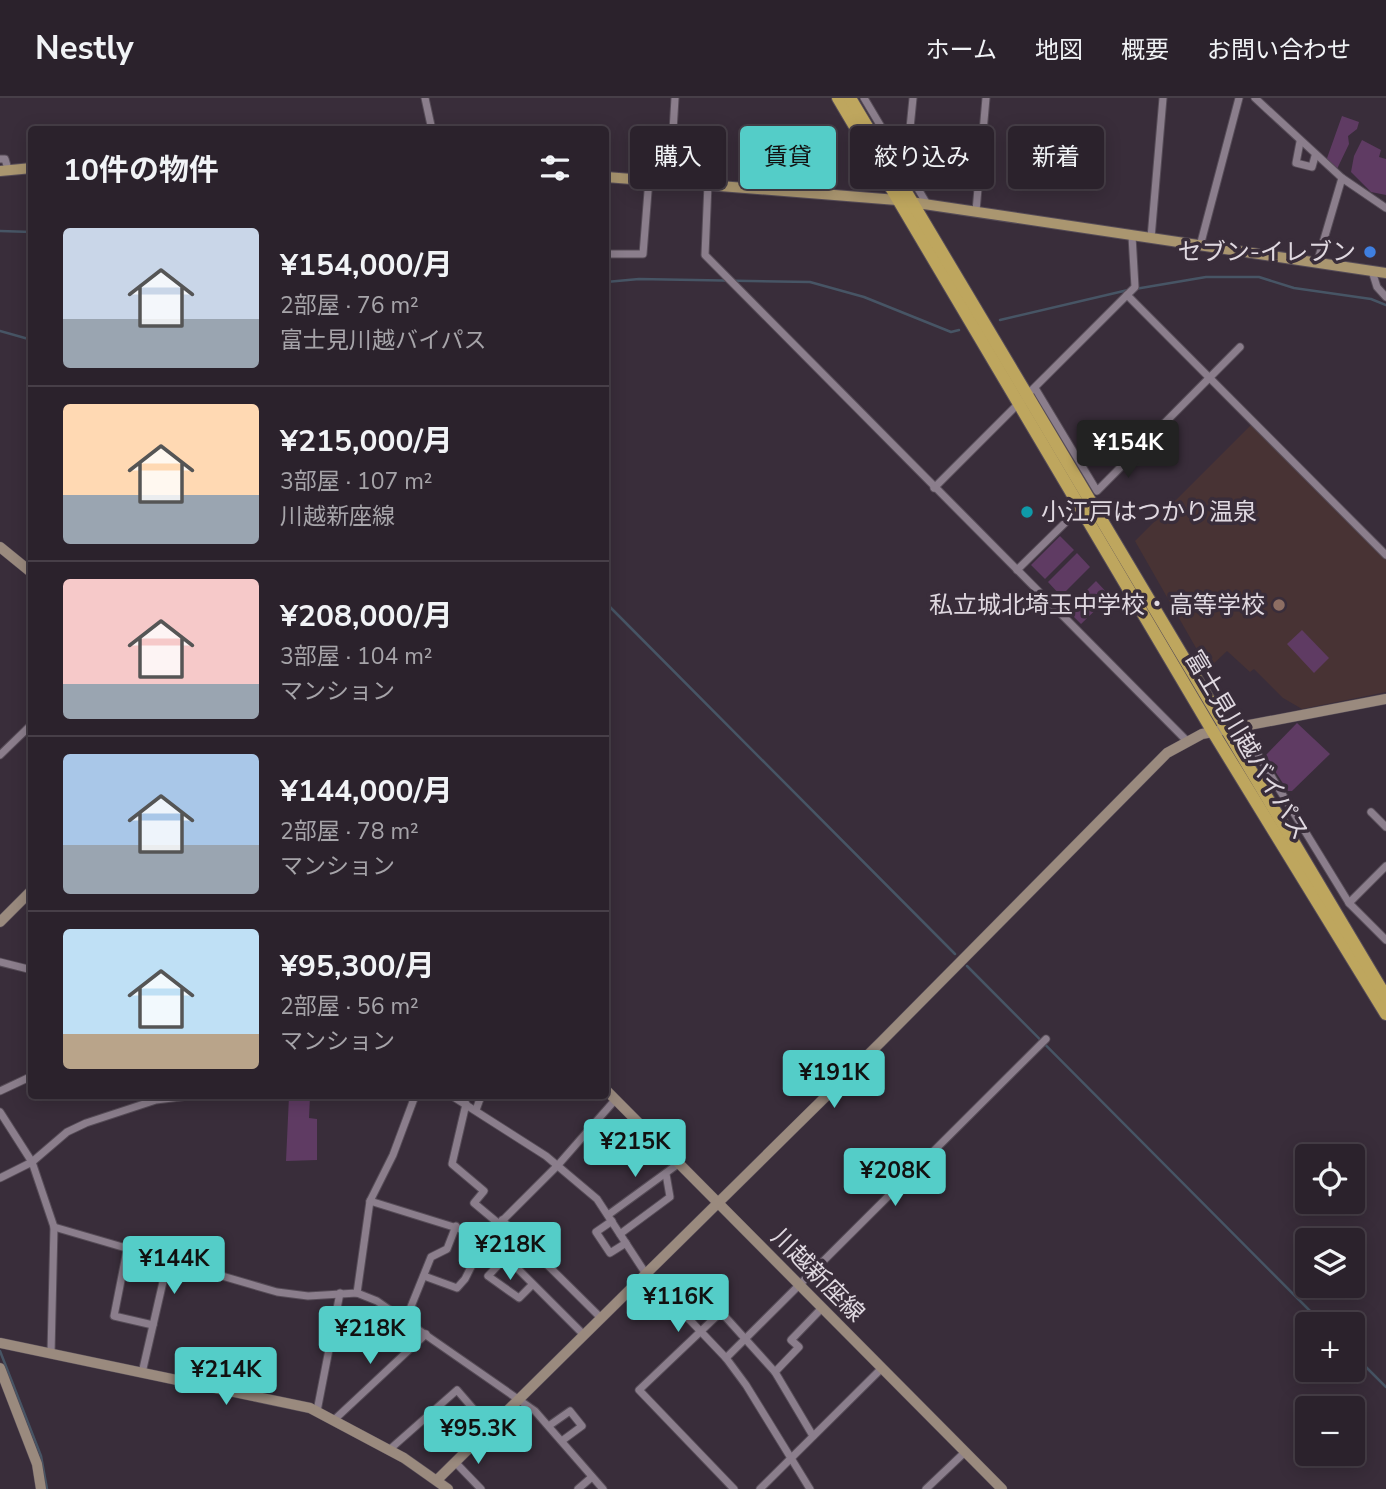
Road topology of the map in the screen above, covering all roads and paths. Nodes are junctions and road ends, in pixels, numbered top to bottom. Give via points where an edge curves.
1 (425, 98) edge
2 (675, 98) edge
3 (838, 98) edge
4 (850, 98) edge
5 (864, 98) edge
6 (913, 98) edge
7 (986, 98) edge
8 (1163, 98) edge
9 (1239, 98) edge
10 (1255, 98) edge
11 (431, 126) edge
12 (673, 126) edge
13 (881, 126) edge
14 (910, 126) edge
15 (1300, 142) junction
16 (1315, 156) junction
17 (0, 159) edge
18 (28, 167) edge
19 (4, 170) edge
20 (609, 177) edge
21 (630, 178) edge
22 (1342, 178) junction
23 (726, 185) edge
24 (648, 189) edge
25 (708, 189) edge
26 (919, 189) edge
27 (897, 200) junction
28 (913, 202) junction
29 (928, 204) junction
30 (1386, 208) edge
31 (976, 211) junction
32 (1132, 236) junction
33 (1151, 238) junction
34 (1200, 246) junction
35 (609, 254) edge
36 (1317, 263) junction
37 (1372, 271) junction
38 (1386, 273) edge
39 (1127, 295) junction
40 (1386, 297) edge
41 (1240, 347) dead end
42 (1211, 377) junction
43 (1027, 396) junction
44 (934, 488) junction
45 (1069, 519) dead end
46 (0, 547) edge
47 (1386, 555) edge
48 (1017, 569) junction
49 (28, 570) edge
50 (1386, 699) edge
51 (1241, 727) junction
52 (28, 728) edge
53 (1220, 731) junction
54 (1187, 741) junction
55 (0, 755) edge
56 (1371, 812) dead end
57 (1386, 827) edge
58 (1386, 866) edge
59 (28, 894) edge
60 (1349, 903) junction
61 (0, 922) edge
62 (1386, 940) edge
63 (0, 962) edge
64 (28, 969) edge
65 (1386, 997) edge
66 (1386, 1014) edge
67 (1046, 1040) dead end
68 (28, 1078) edge
69 (0, 1091) edge
70 (609, 1093) edge
71 (141, 1099) edge
72 (171, 1099) edge
73 (414, 1099) edge
74 (457, 1099) edge
75 (480, 1099) edge
76 (615, 1100) junction
77 (142, 1104) junction
78 (466, 1104) junction
79 (0, 1111) edge
80 (476, 1111) junction
81 (32, 1161) junction
82 (678, 1164) junction
83 (558, 1166) junction
84 (666, 1174) junction
85 (0, 1178) edge
86 (370, 1201) junction
87 (718, 1204) junction
88 (610, 1218) junction
89 (500, 1221) junction
90 (456, 1226) junction
91 (54, 1227) junction
92 (620, 1234) junction
93 (486, 1237) junction
94 (626, 1243) junction
95 (127, 1250) junction
96 (505, 1258) junction
97 (167, 1260) junction
98 (646, 1274) junction
99 (424, 1276) junction
100 (532, 1285) junction
101 (799, 1286) junction
102 (341, 1293) junction
103 (357, 1293) junction
104 (822, 1308) junction
105 (601, 1318) junction
106 (406, 1320) junction
107 (153, 1325) junction
108 (701, 1332) junction
109 (426, 1334) junction
110 (584, 1335) junction
111 (746, 1340) junction
112 (0, 1343) edge
113 (51, 1353) junction
114 (726, 1357) junction
115 (0, 1368) edge
116 (882, 1368) junction
117 (775, 1372) junction
118 (142, 1373) junction
119 (519, 1399) junction
120 (317, 1411) junction
121 (334, 1420) junction
122 (550, 1425) junction
123 (489, 1427) junction
124 (813, 1436) junction
125 (562, 1440) junction
126 (389, 1450) junction
127 (965, 1452) junction
128 (793, 1457) junction
129 (455, 1462) junction
130 (592, 1477) junction
131 (437, 1480) junction
132 (41, 1489) edge
133 (447, 1489) edge
134 (481, 1489) edge
135 (578, 1489) edge
136 (603, 1489) edge
137 (734, 1489) edge
138 (760, 1489) edge
139 (810, 1489) edge
140 (926, 1489) edge
141 (1002, 1489) edge

1 - 11 street
2 - 12 street
3 - 27 highway, 富士見川越バイパス
4 - 28 highway, 富士見川越バイパス
5 - 13 street
6 - 14 street
7 - 31 street
8 - 33 street
9 - 34 street
10 - 15 street
15 - 16 street
15 - 16 street via 1296,163 1312,167
16 - 22 street
17 - 19 street via 5,159
18 - 19 main road
20 - 21 main road
22 - 30 street
22 - 36 street
23 - 27 main road
24 - 35 street via 643,254
25 - 44 street via 705,255
26 - 29 street
27 - 28 main road
27 - 43 highway, 富士見川越バイパス
28 - 29 main road
28 - 43 highway, 富士見川越バイパス
29 - 31 main road
31 - 32 main road
32 - 33 main road
32 - 39 street via 1135,284
33 - 34 main road
34 - 36 main road
36 - 37 main road
37 - 38 main road
37 - 40 street via 1377,288
39 - 42 street
39 - 43 street
41 - 42 street
42 - 43 street via 1097,491
42 - 47 street
43 - 44 street
43 - 53 highway, 富士見川越バイパス
44 - 48 street
45 - 48 street
46 - 49 street
48 - 54 street
50 - 51 street
51 - 53 street
51 - 60 street
52 - 55 street
53 - 54 street
53 - 65 highway, 富士見川越バイパス
53 - 66 highway, 富士見川越バイパス
54 - 87 street via 1150,768
56 - 57 street
58 - 60 street
59 - 61 street
60 - 62 street
63 - 64 street
67 - 101 street
68 - 69 street
70 - 76 street, 川越新座線
71 - 77 street
72 - 77 street
73 - 86 street
74 - 78 street
75 - 80 street
76 - 82 street, 川越新座線
76 - 83 street
77 - 81 street via 67,1132
78 - 80 street
78 - 89 street via 452,1164 484,1191 474,1203
79 - 81 street
80 - 83 street
81 - 85 street
81 - 91 street
82 - 84 street
82 - 87 street, 川越新座線
83 - 88 street via 583,1184
83 - 89 street
84 - 88 street
84 - 92 street via 670,1197
86 - 90 street
86 - 103 street
87 - 98 street
87 - 101 street, 川越新座線
88 - 92 street
88 - 94 street via 596,1232 610,1253
89 - 93 street
89 - 105 street
90 - 93 street
90 - 99 street via 447,1249 431,1257
91 - 95 street
91 - 113 street
92 - 94 street
93 - 96 street
93 - 99 street via 457,1288
94 - 98 street
95 - 97 street
95 - 107 street via 114,1316
96 - 100 street
96 - 100 street via 488,1276 519,1298
97 - 102 street via 277,1292 307,1296
97 - 107 street
98 - 105 street
98 - 108 street
99 - 106 street
100 - 110 street
101 - 104 street, 川越新座線
101 - 111 street
102 - 103 street
102 - 120 street
103 - 106 street
104 - 116 street, 川越新座線
104 - 117 street via 791,1339 799,1348
105 - 110 street
106 - 109 street
107 - 118 street
108 - 111 street via 721,1312
108 - 114 street
108 - 137 street via 639,1390
109 - 119 street
109 - 121 street
110 - 119 street
111 - 114 street
111 - 117 street
112 - 113 street
113 - 118 street
114 - 128 street
115 - 132 street via 37,1464
116 - 124 street
116 - 127 street, 川越新座線
117 - 124 street
118 - 120 street
119 - 122 street
119 - 123 street
120 - 121 street
121 - 126 street
122 - 125 street
122 - 125 street via 570,1411 582,1426
123 - 126 street via 457,1390
123 - 129 street
124 - 128 street
125 - 130 street
126 - 131 street
127 - 140 street
127 - 141 street, 川越新座線
128 - 138 street
128 - 139 street
129 - 131 street
129 - 134 street
130 - 135 street
130 - 136 street
131 - 133 street

